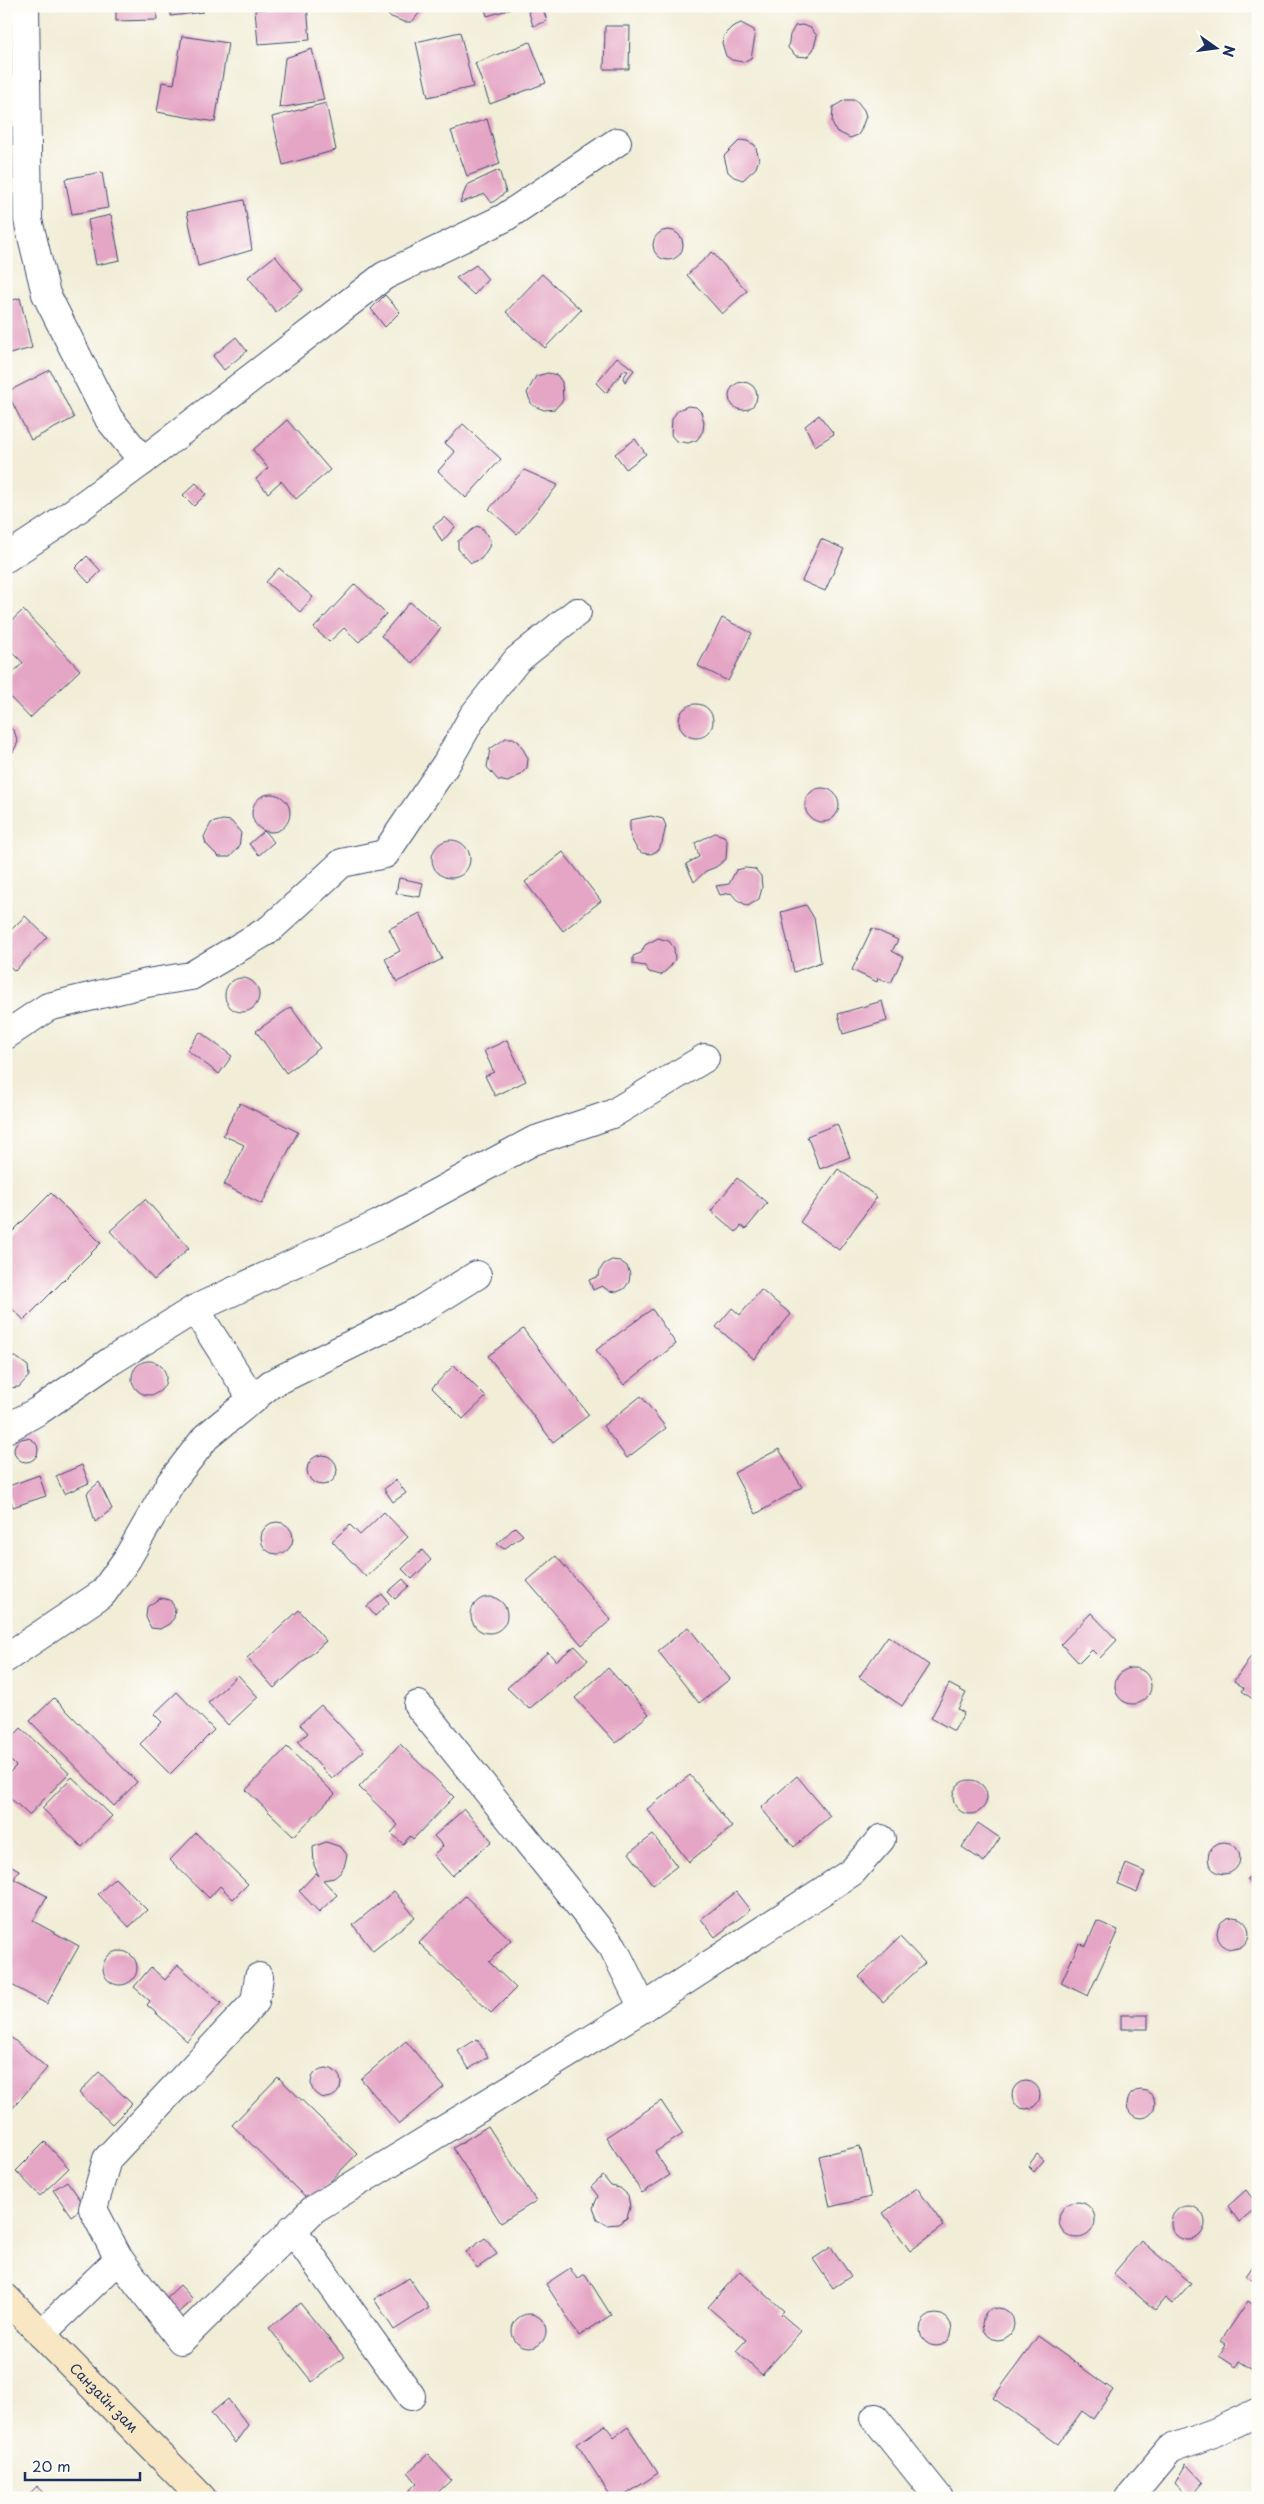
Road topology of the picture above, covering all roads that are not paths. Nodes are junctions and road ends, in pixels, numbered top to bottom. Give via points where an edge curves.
1 (25, 6) edge
2 (617, 142) dead end
3 (143, 460) junction
4 (6, 558) edge
5 (577, 612) dead end
6 (6, 1035) edge
7 (705, 1058) dead end
8 (477, 1275) dead end
9 (195, 1309) junction
10 (253, 1400) junction
11 (6, 1428) edge
12 (6, 1658) edge
13 (418, 1705) dead end
14 (881, 1839) dead end
15 (258, 1977) dead end
16 (643, 2008) junction
17 (292, 2229) junction
18 (119, 2259) junction
19 (6, 2298) edge
20 (41, 2334) junction
21 (411, 2396) dead end
22 (1258, 2412) edge
23 (875, 2418) dead end
24 (202, 2498) edge
25 (939, 2498) edge
26 (1129, 2498) edge

1 - 3 street via 28,220 46,294 109,419
2 - 3 street via 504,218 384,276
3 - 4 street
5 - 6 street via 517,660 473,716 446,764 385,854 342,863 270,929 191,976 147,983 48,1008
7 - 9 street via 612,1114 533,1141 379,1224
8 - 10 street via 419,1310 271,1384
9 - 10 street
9 - 11 street via 111,1360 38,1411
10 - 12 street via 206,1437 171,1482 127,1559 103,1592
13 - 16 street via 613,1947
14 - 16 street via 852,1872
15 - 18 street via 255,2002 107,2159 92,2209
16 - 17 street via 314,2209
17 - 18 street via 181,2340
17 - 21 street
18 - 20 street
19 - 20 main road, Санзайн зам
20 - 24 main road, Санзайн зам
22 - 26 street via 1170,2449
23 - 25 street

